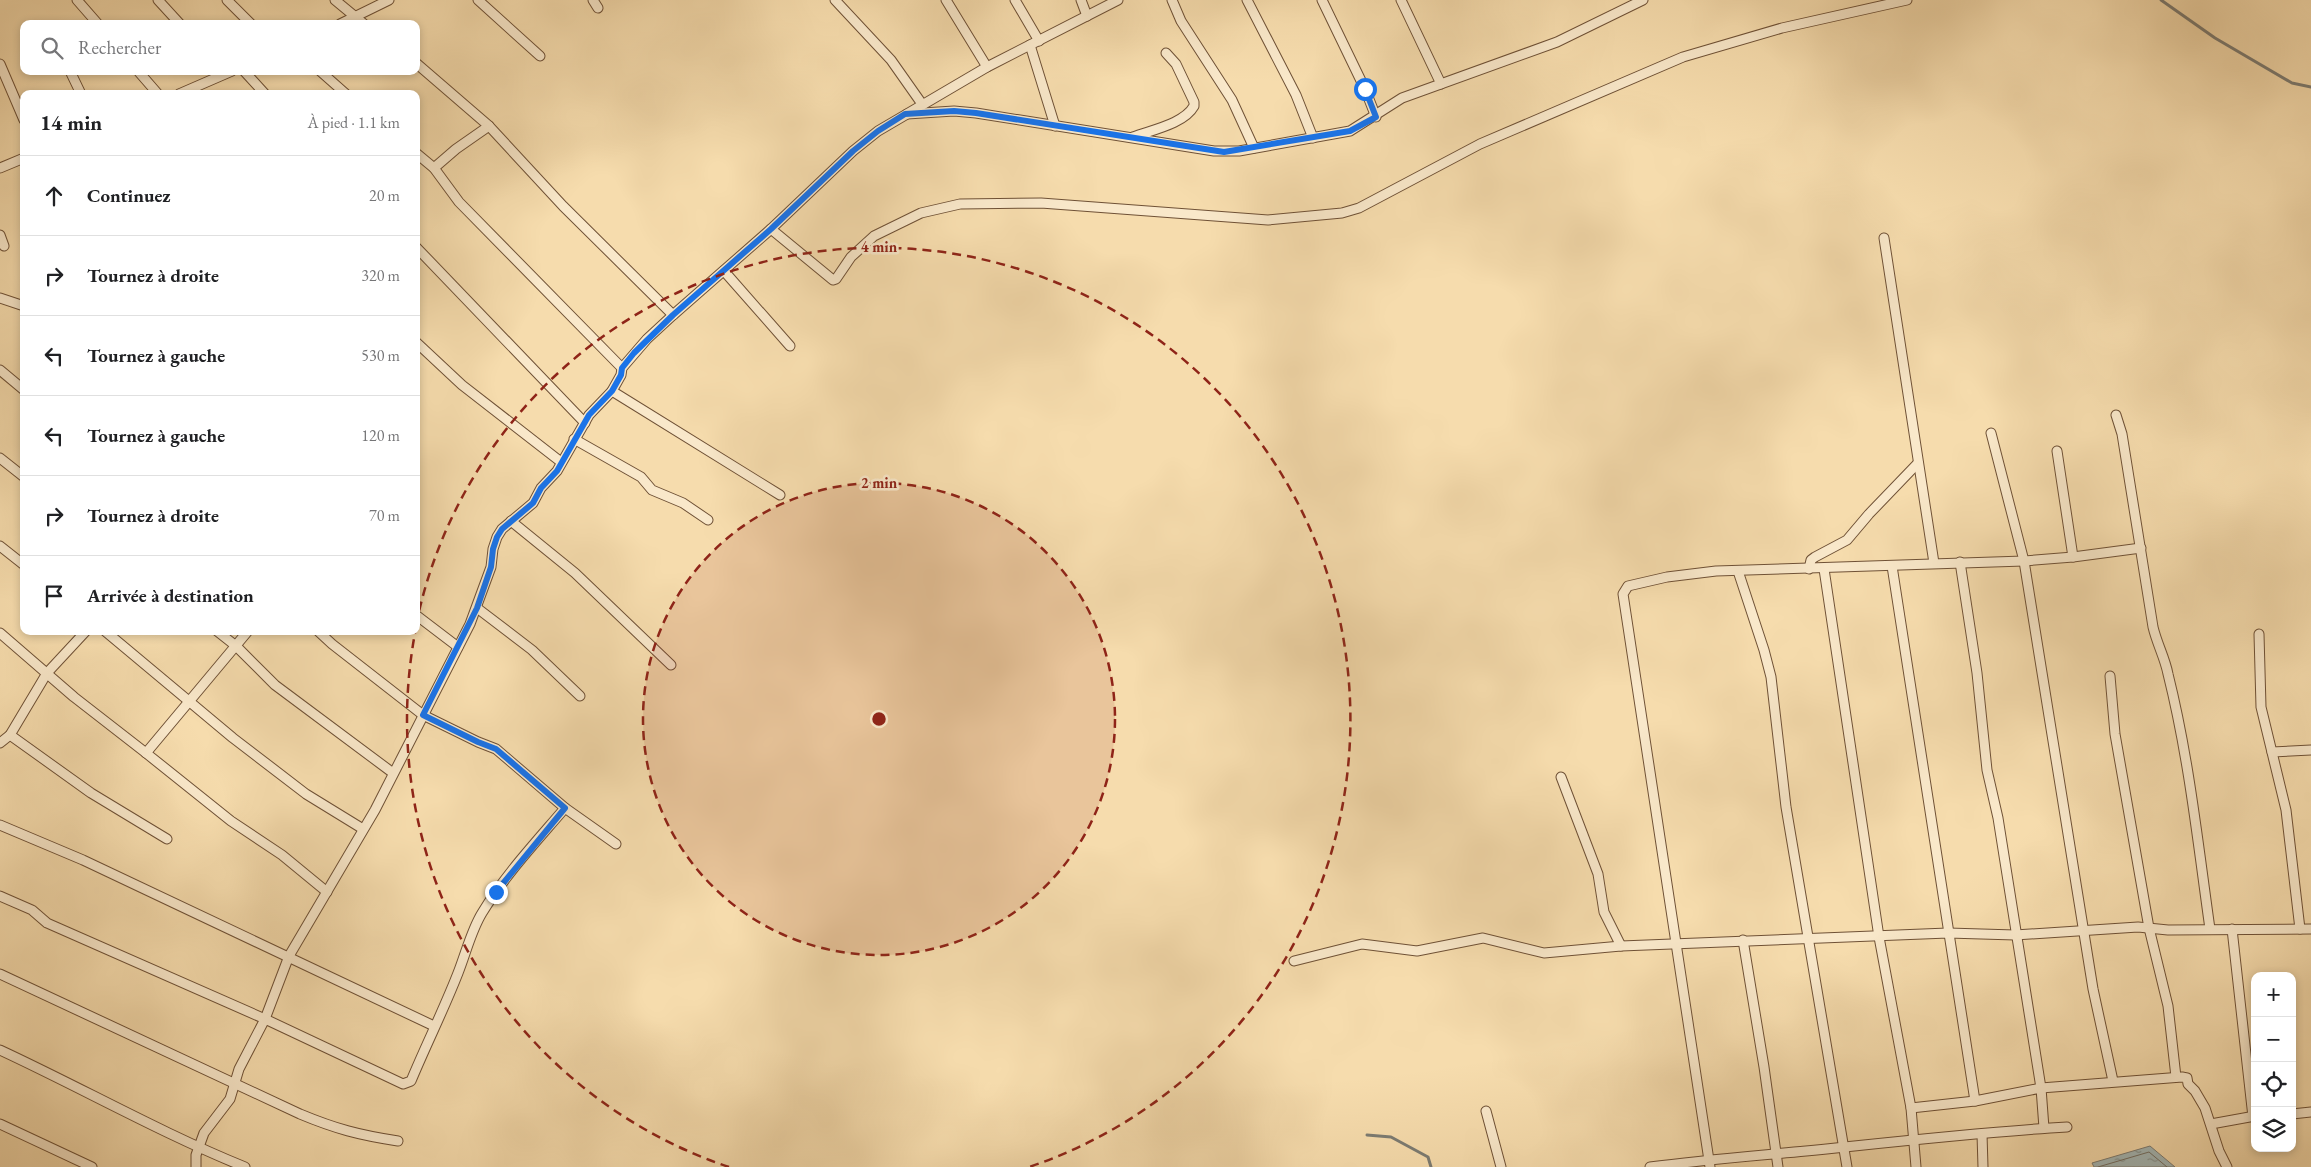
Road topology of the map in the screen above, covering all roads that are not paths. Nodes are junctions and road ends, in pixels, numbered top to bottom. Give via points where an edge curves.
1 (77, 0) edge
2 (158, 0) edge
3 (227, 0) edge
4 (335, 0) edge
5 (389, 0) edge
6 (478, 0) edge
7 (835, 0) edge
8 (946, 0) edge
9 (1016, 0) edge
10 (1081, 0) edge
11 (1118, 0) edge
12 (1172, 0) edge
13 (1247, 0) edge
14 (1322, 0) edge
15 (1401, 0) edge
16 (1642, 0) edge
17 (1907, 0) edge
18 (1087, 16) junction
19 (355, 17) junction
20 (94, 20) edge
21 (176, 20) edge
22 (247, 20) edge
23 (349, 20) edge
24 (359, 20) edge
25 (1034, 43) junction
26 (1166, 53) dead end
27 (540, 56) dead end
28 (0, 64) edge
29 (420, 66) edge
30 (987, 67) junction
31 (72, 75) edge
32 (141, 75) edge
33 (220, 75) edge
34 (248, 75) edge
35 (325, 75) edge
36 (1441, 84) junction
37 (79, 90) edge
38 (155, 90) edge
39 (188, 90) edge
40 (261, 90) edge
41 (341, 90) edge
42 (922, 104) junction
43 (20, 111) edge
44 (905, 114) junction
45 (1376, 117) junction
46 (489, 126) junction
47 (1055, 126) junction
48 (1130, 138) junction
49 (1313, 138) junction
50 (1254, 148) junction
51 (420, 156) edge
52 (20, 160) edge
53 (0, 168) edge
54 (434, 168) junction
55 (771, 229) junction
56 (0, 235) edge
57 (1884, 238) dead end
58 (4, 246) dead end
59 (420, 252) edge
60 (724, 271) junction
61 (0, 298) edge
62 (20, 305) edge
63 (673, 315) junction
64 (420, 346) edge
65 (790, 346) dead end
66 (622, 368) junction
67 (0, 370) edge
68 (20, 387) edge
69 (612, 391) junction
70 (2116, 414) dead end
71 (585, 422) junction
72 (1991, 433) dead end
73 (574, 439) junction
74 (2057, 451) dead end
75 (0, 458) edge
76 (561, 462) junction
77 (1918, 464) junction
78 (20, 474) edge
79 (780, 495) dead end
80 (708, 520) dead end
81 (511, 521) junction
82 (0, 546) edge
83 (2141, 548) junction
84 (2073, 558) junction
85 (2024, 561) junction
86 (20, 562) edge
87 (1960, 562) junction
88 (1934, 564) junction
89 (1892, 566) junction
90 (1809, 569) junction
91 (1824, 569) junction
92 (1738, 571) junction
93 (477, 608) junction
94 (420, 618) edge
95 (0, 633) edge
96 (2259, 634) dead end
97 (82, 635) edge
98 (110, 635) edge
99 (222, 635) edge
100 (245, 635) edge
101 (322, 635) edge
102 (236, 646) junction
103 (458, 646) junction
104 (671, 665) dead end
105 (47, 674) junction
106 (2110, 676) dead end
107 (580, 696) dead end
108 (190, 701) junction
109 (423, 715) junction
110 (10, 735) junction
111 (0, 743) edge
112 (2311, 750) edge
113 (2272, 752) junction
114 (146, 754) junction
115 (393, 773) junction
116 (1560, 777) dead end
117 (565, 808) junction
118 (0, 825) edge
119 (363, 829) junction
120 (167, 839) dead end
121 (616, 844) dead end
122 (326, 892) junction
123 (0, 896) edge
124 (2149, 928) junction
125 (2210, 929) junction
126 (2232, 929) junction
127 (2300, 929) junction
128 (2311, 929) edge
129 (2083, 931) junction
130 (1948, 933) junction
131 (2016, 935) junction
132 (1879, 937) junction
133 (1743, 940) junction
134 (1810, 940) junction
135 (1676, 943) junction
136 (1621, 946) junction
137 (289, 956) junction
138 (1294, 961) dead end
139 (0, 974) edge
140 (265, 1019) junction
141 (434, 1026) junction
142 (0, 1050) edge
143 (2176, 1077) junction
144 (2113, 1081) junction
145 (235, 1082) junction
146 (2041, 1088) junction
147 (1975, 1101) junction
148 (2253, 1107) edge
149 (1911, 1108) junction
150 (1486, 1111) dead end
151 (2311, 1112) edge
152 (2296, 1114) edge
153 (2251, 1117) edge
154 (0, 1124) edge
155 (2211, 1124) junction
156 (2068, 1126) dead end
157 (2044, 1128) junction
158 (1982, 1134) junction
159 (1915, 1138) junction
160 (398, 1141) dead end
161 (1845, 1147) junction
162 (198, 1148) junction
163 (1777, 1154) junction
164 (1710, 1163) edge
165 (92, 1167) edge
166 (196, 1167) edge
167 (245, 1167) edge
168 (1501, 1167) edge
169 (1650, 1167) edge
170 (1778, 1167) edge
171 (1847, 1167) edge
172 (1916, 1167) edge
173 (1982, 1167) edge
174 (2227, 1167) edge

1 - 20 street
2 - 21 street
3 - 22 street
4 - 19 street
5 - 19 street
6 - 27 street
7 - 42 street via 890,60
8 - 30 street
9 - 25 street
10 - 18 street
11 - 18 street
12 - 50 street via 1181,21 1232,100
13 - 49 street via 1296,95
14 - 45 street
15 - 36 street
16 - 36 street via 1557,42
17 - 55 street via 1782,28 1683,57 1480,144 1371,204 1342,213 1268,220 1041,203 960,204 921,213 874,236 851,257 833,280
18 - 25 street
19 - 23 street
19 - 24 street
25 - 30 street
25 - 47 street
26 - 48 street via 1176,64 1194,106 1186,115 1169,124
28 - 43 street
29 - 46 street
30 - 42 street
31 - 37 street
32 - 38 street
33 - 39 street
34 - 40 street
35 - 41 street
36 - 45 street via 1402,98
42 - 44 street
44 - 47 street via 968,112
44 - 55 street via 853,151
45 - 49 street via 1350,131
46 - 54 street
46 - 63 street via 563,206
47 - 48 street
48 - 50 street via 1214,151
49 - 50 street
51 - 54 street
52 - 53 street
54 - 66 street via 459,202
55 - 60 street
56 - 58 street
57 - 77 street
59 - 71 street
60 - 63 street
60 - 65 street
61 - 62 street
63 - 66 street
64 - 76 street via 462,385
66 - 69 street
67 - 68 street
69 - 71 street
69 - 79 street
70 - 83 street
71 - 73 street
72 - 85 street
73 - 76 street
73 - 80 street via 641,477 652,490 683,503
74 - 84 street
75 - 78 street
76 - 81 street via 533,503
77 - 88 street
77 - 90 street via 1847,540 1815,557
81 - 93 street via 497,537
81 - 104 street via 575,573
82 - 86 street
83 - 84 street
83 - 125 street via 2157,646 2168,672 2174,699
84 - 85 street
85 - 87 street
85 - 129 street
87 - 88 street
87 - 131 street via 1977,673 1987,770 1998,818
88 - 89 street
89 - 91 street
89 - 130 street
90 - 91 street
90 - 92 street
91 - 132 street
92 - 134 street via 1771,677 1786,807
92 - 135 street via 1667,578 1628,586 1623,594
93 - 103 street
93 - 107 street via 532,650
94 - 103 street
95 - 105 street
96 - 113 street via 2261,707
97 - 105 street
98 - 108 street
99 - 102 street
100 - 102 street
101 - 109 street
102 - 108 street
102 - 115 street via 275,685
103 - 109 street
105 - 110 street
105 - 114 street
106 - 124 street via 2116,734
108 - 114 street
108 - 119 street via 306,794
109 - 115 street
109 - 117 street via 496,749
110 - 111 street
110 - 120 street via 91,793
112 - 113 street
113 - 127 street via 2286,810
114 - 122 street via 230,820 282,854
115 - 119 street
116 - 136 street via 1598,874 1604,912
117 - 121 street
117 - 141 street via 501,885 482,914
118 - 137 street
119 - 122 street
122 - 137 street
123 - 140 street via 32,910 47,923
124 - 125 street
124 - 129 street
124 - 143 street via 2168,1006
125 - 126 street
126 - 127 street
126 - 148 street
127 - 128 street
129 - 131 street
129 - 144 street
130 - 131 street
130 - 132 street
130 - 147 street
131 - 146 street
132 - 134 street
132 - 149 street
133 - 134 street
133 - 135 street
133 - 163 street
134 - 161 street
135 - 136 street
135 - 164 street
136 - 138 street via 1544,953 1483,938 1417,950 1362,944
137 - 140 street
137 - 141 street
139 - 145 street
140 - 141 street via 403,1084 411,1081
140 - 145 street
142 - 162 street
143 - 144 street
143 - 155 street via 2186,1078
144 - 146 street
145 - 160 street via 337,1130
145 - 162 street via 230,1099 204,1133
146 - 147 street
146 - 157 street
147 - 149 street
149 - 159 street
150 - 168 street
151 - 152 street
153 - 155 street
154 - 165 street
155 - 174 street
156 - 157 street
157 - 158 street
158 - 159 street
158 - 173 street
159 - 161 street
159 - 172 street
161 - 163 street
161 - 171 street
162 - 166 street
162 - 167 street
163 - 164 street
163 - 170 street
164 - 169 street

